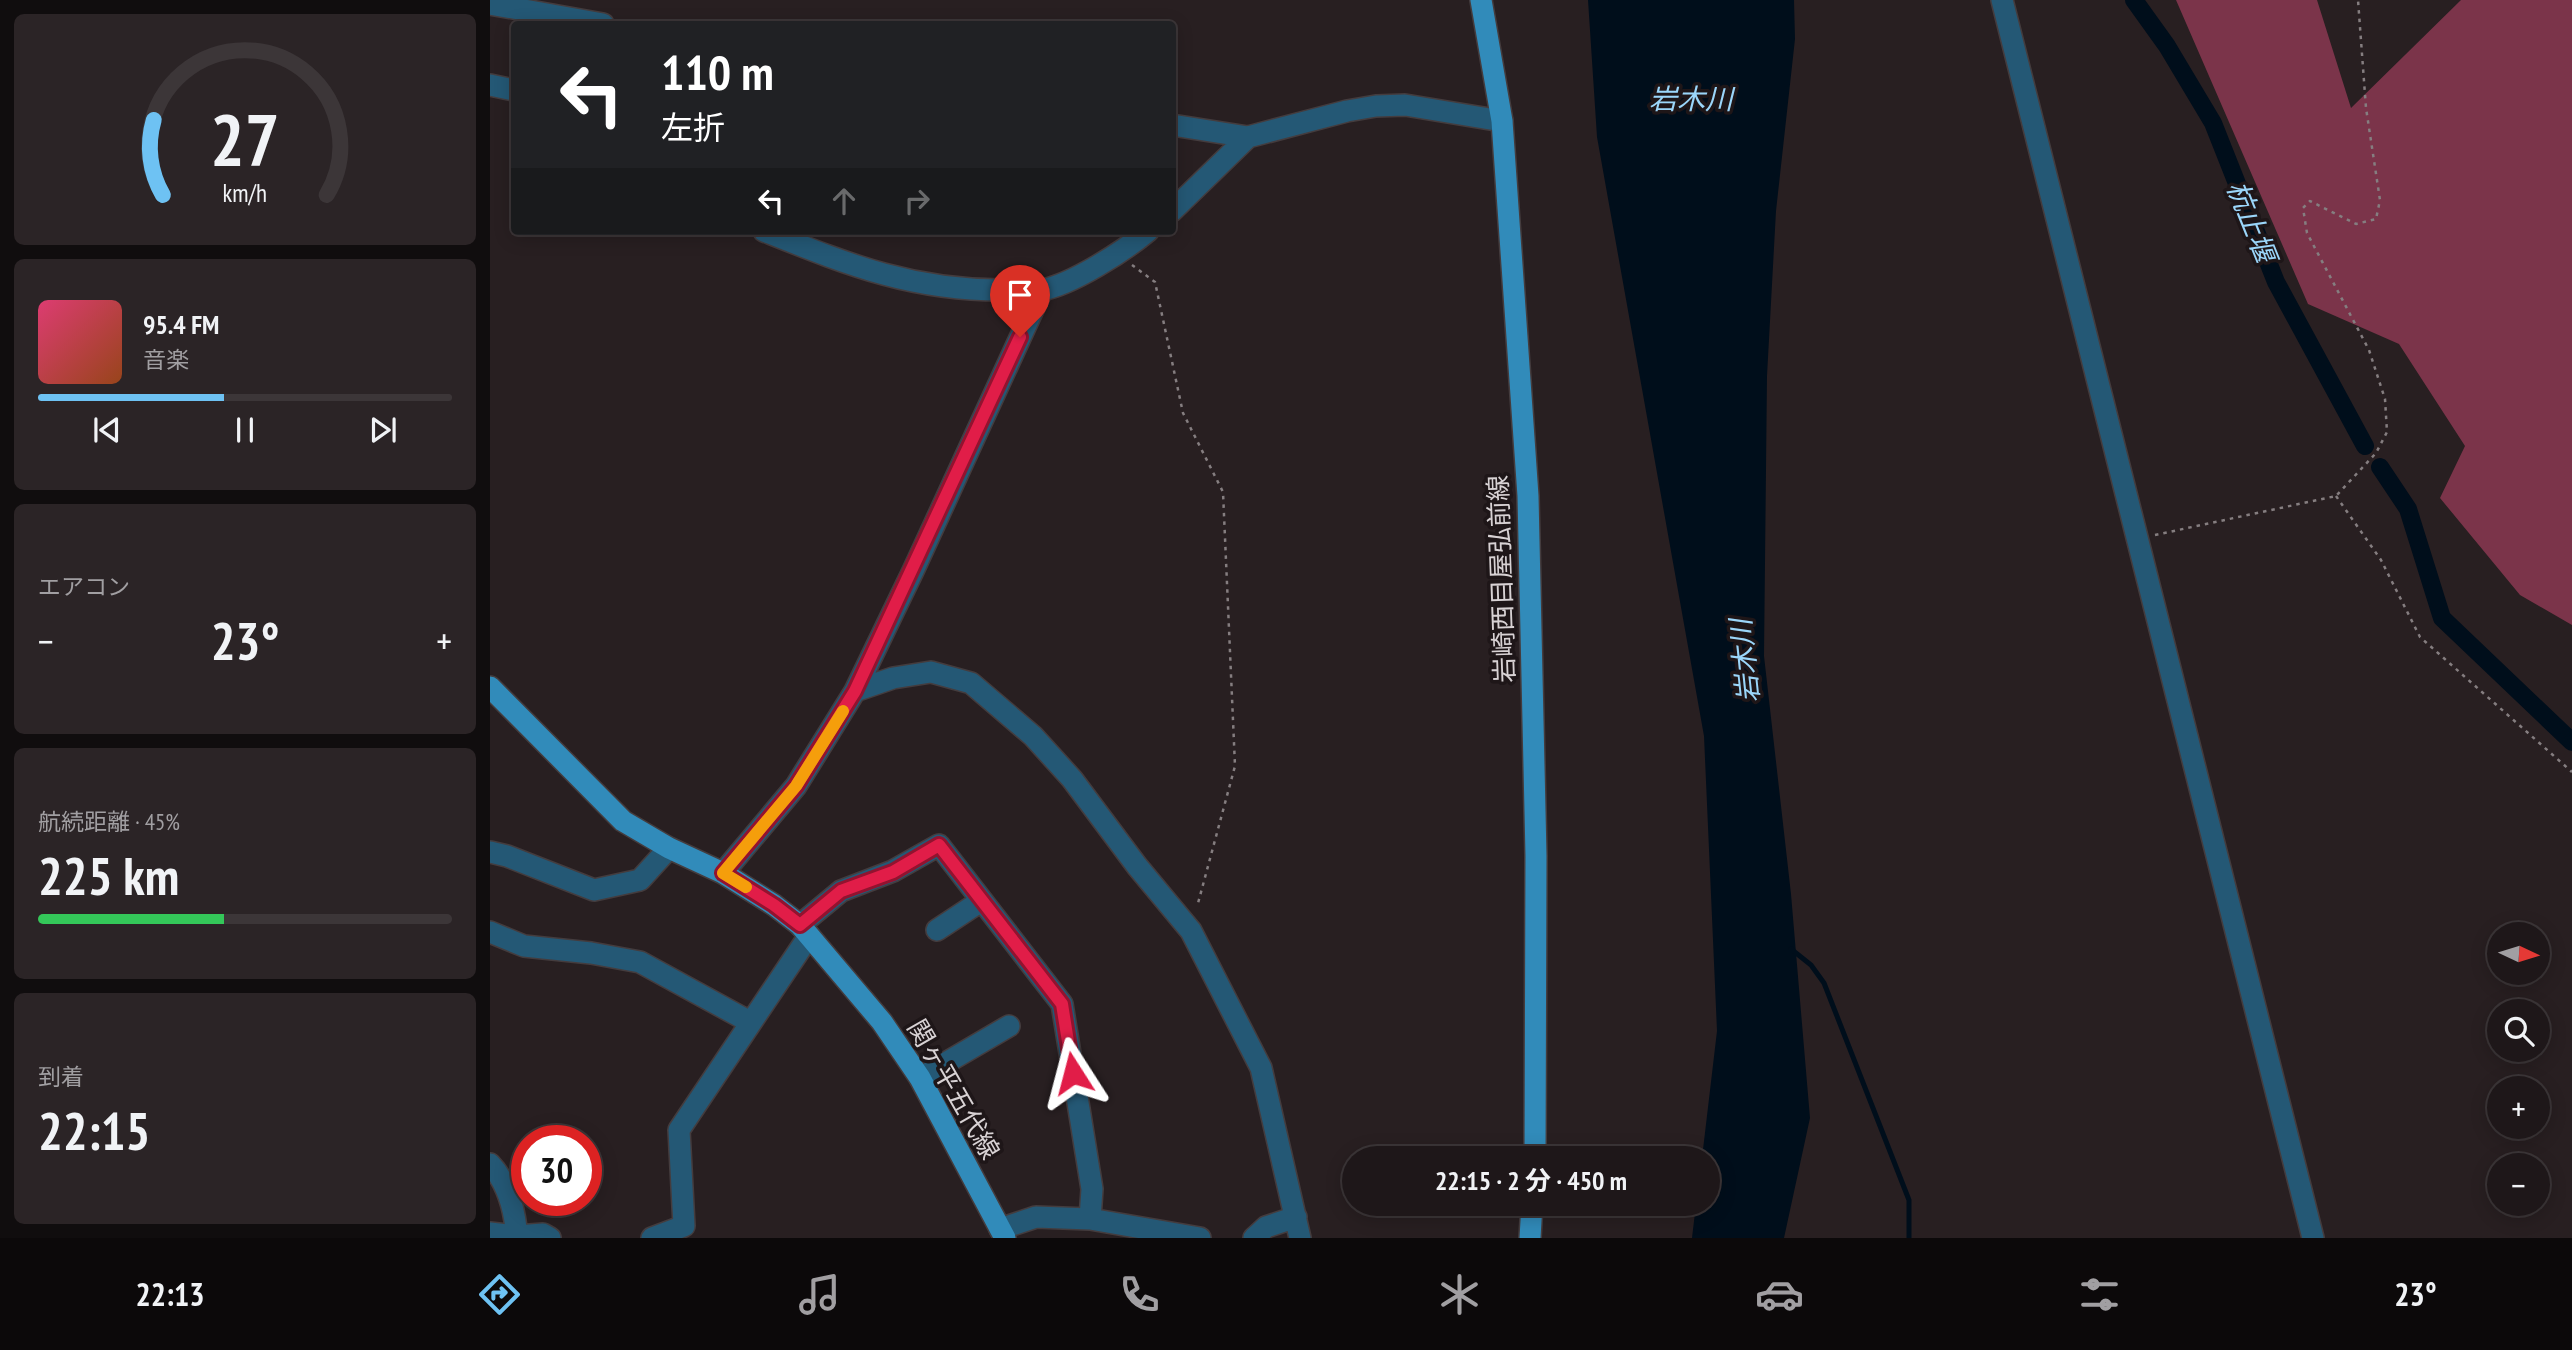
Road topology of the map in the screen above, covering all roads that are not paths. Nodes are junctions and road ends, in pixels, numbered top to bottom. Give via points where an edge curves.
1 (1481, 0) edge
2 (2002, 0) edge
3 (490, 4) edge
4 (586, 21) edge
5 (490, 85) edge
6 (511, 89) edge
7 (1502, 121) junction
8 (1176, 126) edge
9 (1248, 136) junction
10 (1176, 207) edge
11 (774, 235) edge
12 (1144, 235) edge
13 (1042, 290) junction
14 (490, 687) edge
15 (855, 691) junction
16 (669, 848) junction
17 (490, 852) edge
18 (723, 873) junction
19 (981, 901) junction
20 (937, 930) dead end
21 (804, 931) junction
22 (490, 932) edge
23 (751, 1022) junction
24 (1009, 1026) dead end
25 (920, 1078) junction
26 (1536, 1146) edge
27 (490, 1164) edge
28 (1531, 1216) edge
29 (1090, 1219) junction
30 (1298, 1228) edge
31 (490, 1233) edge
32 (1003, 1233) edge
33 (517, 1237) edge
34 (550, 1238) edge
35 (652, 1238) edge
36 (1197, 1238) edge
37 (1254, 1238) edge
38 (1530, 1238) edge
39 (2313, 1238) edge

1 - 7 main road, 岩崎西目屋弘前線
2 - 39 street
3 - 4 street
5 - 6 street
7 - 9 street via 1405,105 1376,106
7 - 26 main road, 岩崎西目屋弘前線 via 1528,496 1536,856
8 - 9 street
9 - 10 street
11 - 13 street via 911,283 972,291
12 - 13 street via 1078,276
13 - 15 street
14 - 16 main road, 関ヶ平五代線 via 623,821
15 - 18 street via 796,786
15 - 30 street via 931,672 971,683 1033,736 1072,779 1191,930 1261,1068
16 - 17 street via 640,880 594,890
16 - 18 main road, 関ヶ平五代線
18 - 21 main road, 関ヶ平五代線 via 774,905
19 - 20 street
19 - 21 street via 939,845 893,872 841,891
19 - 29 street via 1062,1004 1092,1189
21 - 23 street
21 - 25 main road, 関ヶ平五代線 via 882,1021
22 - 23 street via 524,946 640,962
23 - 35 street via 679,1130 684,1227
24 - 25 street
25 - 32 main road, 関ヶ平五代線
27 - 33 street via 513,1204
28 - 38 main road
29 - 32 street via 1036,1217
29 - 36 street
30 - 37 street via 1266,1227
31 - 33 street
33 - 34 street via 543,1234

